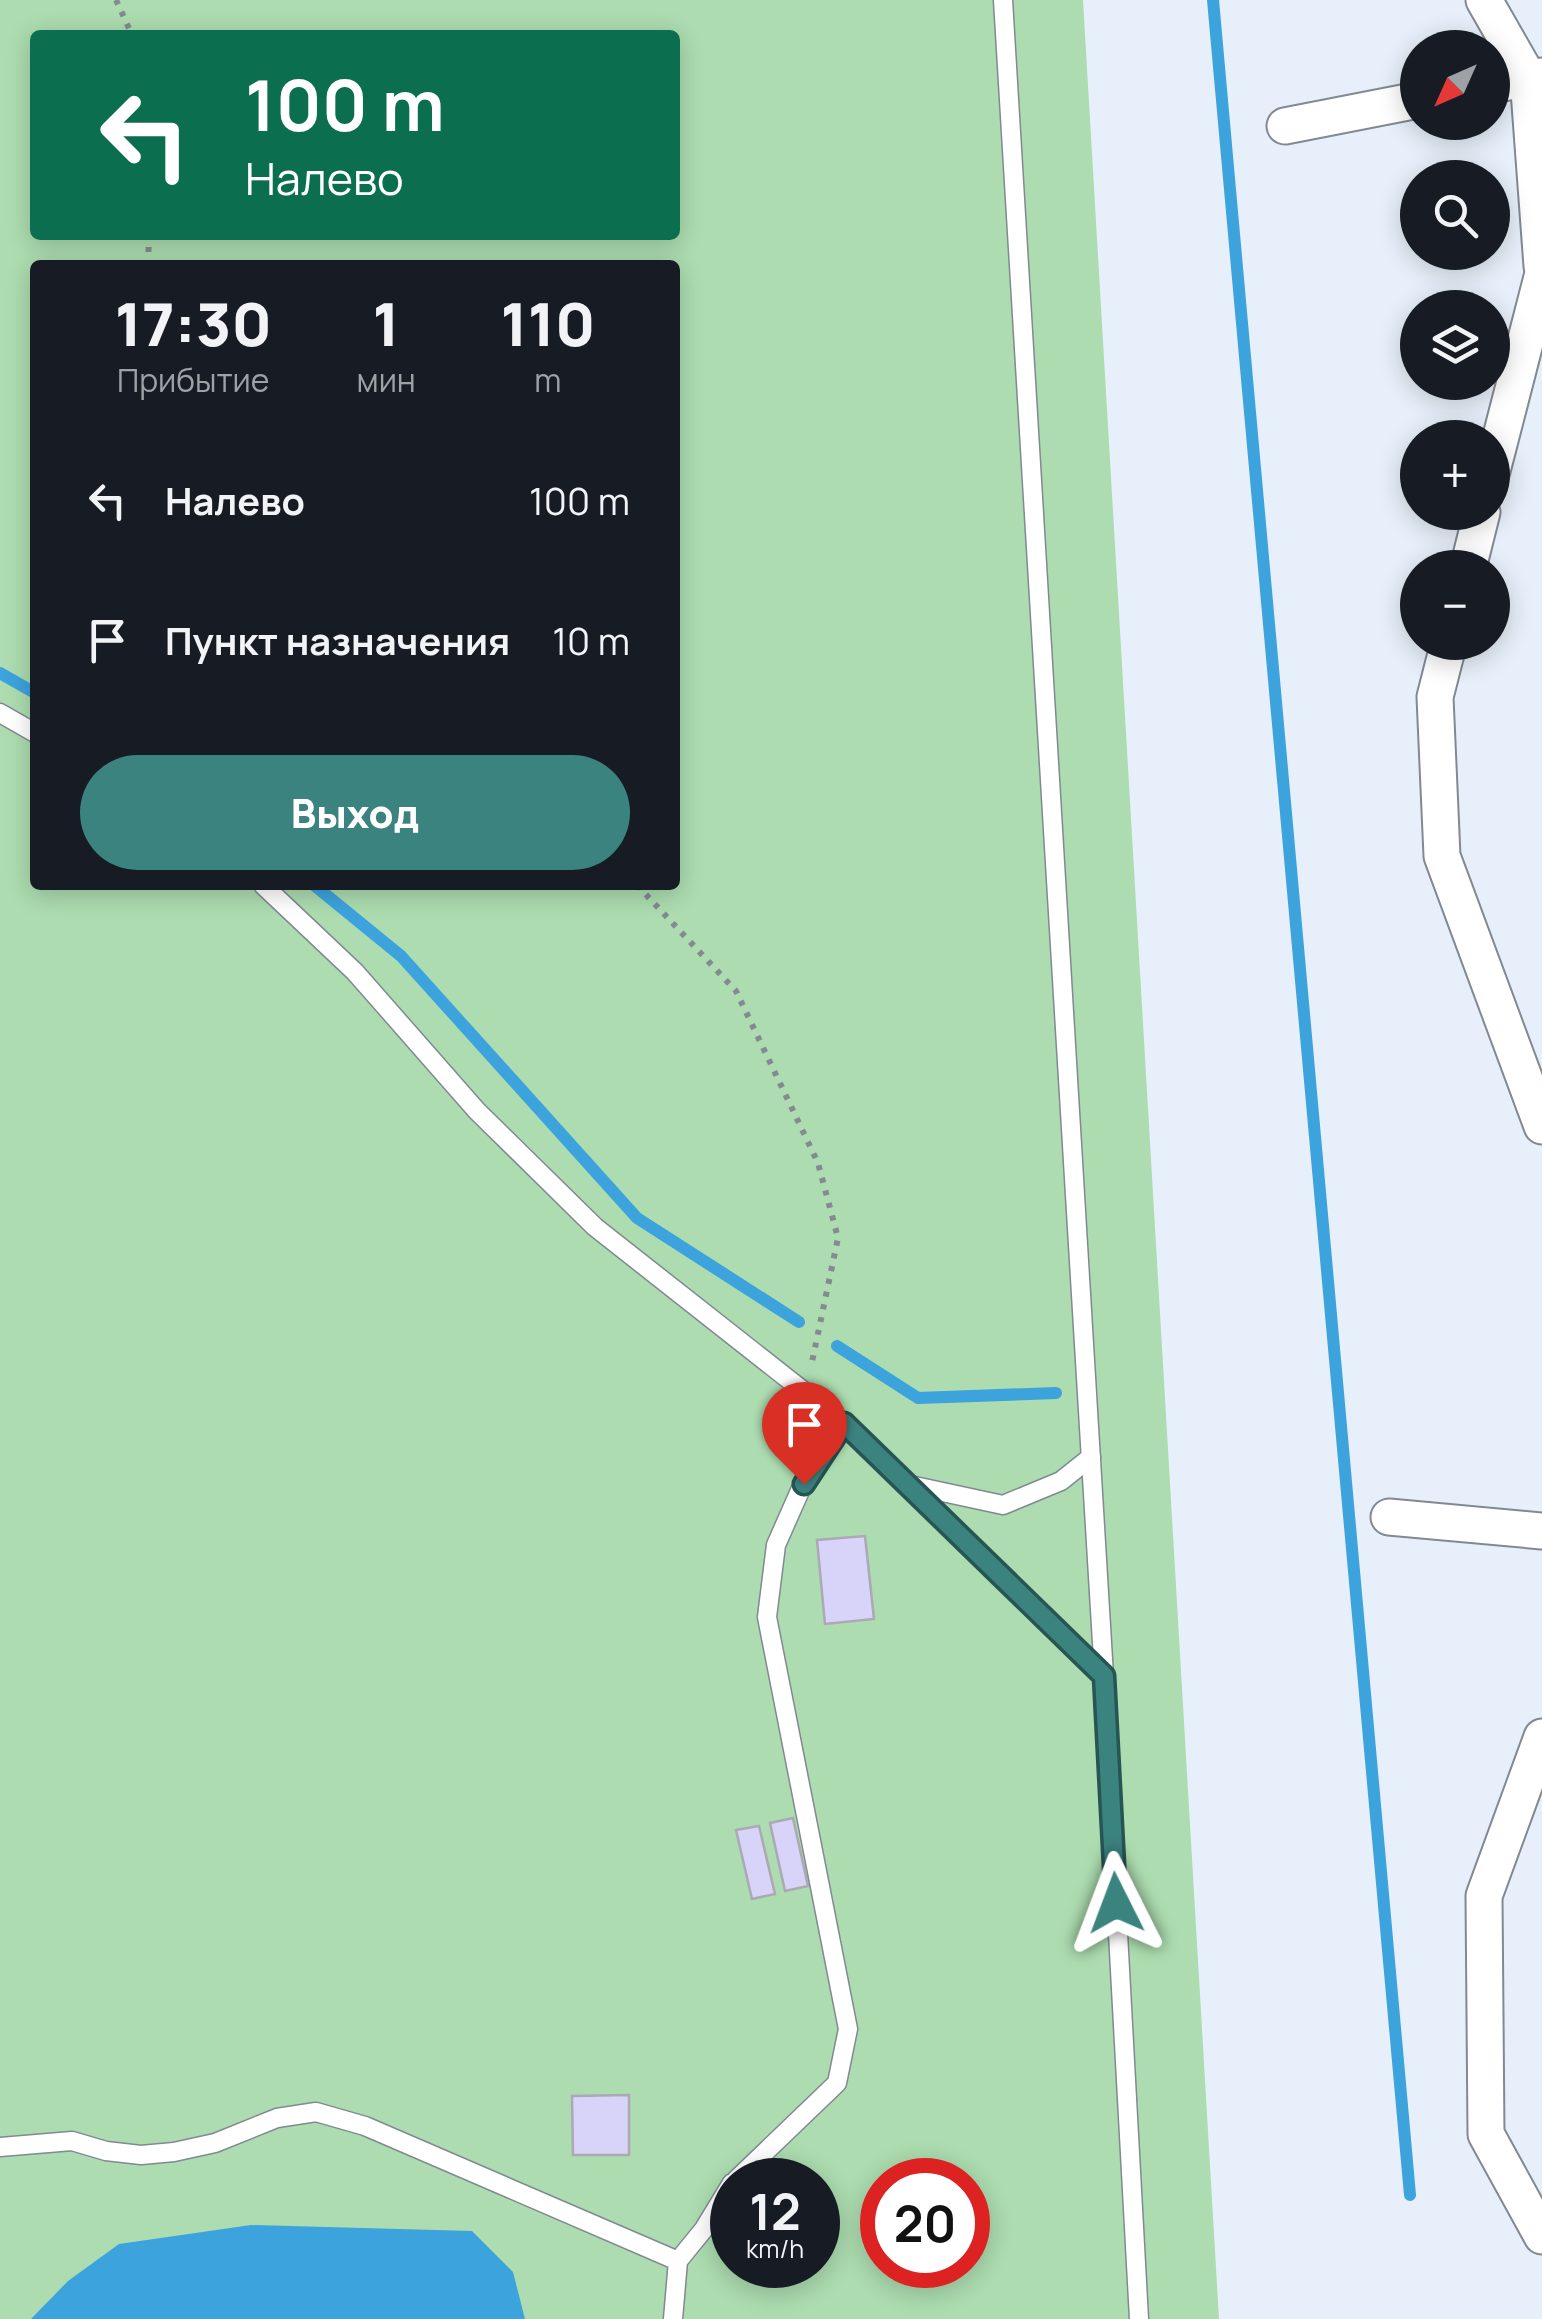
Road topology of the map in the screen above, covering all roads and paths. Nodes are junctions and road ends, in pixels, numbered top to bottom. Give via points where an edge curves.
1 (116, 0) edge
2 (1003, 0) edge
3 (1484, 0) edge
4 (130, 30) edge
5 (1535, 76) edge
6 (1510, 81) edge
7 (1400, 104) edge
8 (1285, 126) dead end
9 (1542, 266) edge
10 (1542, 277) edge
11 (1505, 420) edge
12 (1444, 660) edge
13 (0, 713) edge
14 (30, 730) edge
15 (268, 890) edge
16 (642, 890) edge
17 (1542, 1126) edge
18 (806, 1392) junction
19 (844, 1423) junction
20 (1091, 1457) junction
21 (910, 1485) junction
22 (1390, 1518) dead end
23 (1542, 1531) edge
24 (1104, 1676) junction
25 (1542, 1737) edge
26 (0, 2147) edge
27 (759, 2158) edge
28 (710, 2220) edge
29 (1542, 2236) edge
30 (678, 2260) junction
31 (673, 2319) edge
32 (1139, 2319) edge

1 - 4 path
2 - 20 lane
3 - 5 street
5 - 6 street
5 - 9 street
7 - 8 street
10 - 11 street
12 - 17 street via 1435,696 1442,856
13 - 14 lane
15 - 18 lane via 356,972 476,1111 595,1227
16 - 18 path via 736,991 818,1163 838,1238
18 - 19 lane
19 - 21 lane
19 - 27 lane via 804,1484 776,1545 767,1617 848,2029 838,2083
20 - 21 lane via 1061,1481 1003,1505
20 - 24 lane
21 - 24 lane
22 - 23 street
24 - 32 lane
25 - 29 street via 1484,1896 1486,2134
26 - 30 lane via 72,2141 141,2155 174,2152 276,2118 316,2112 365,2126
28 - 30 lane
30 - 31 lane

